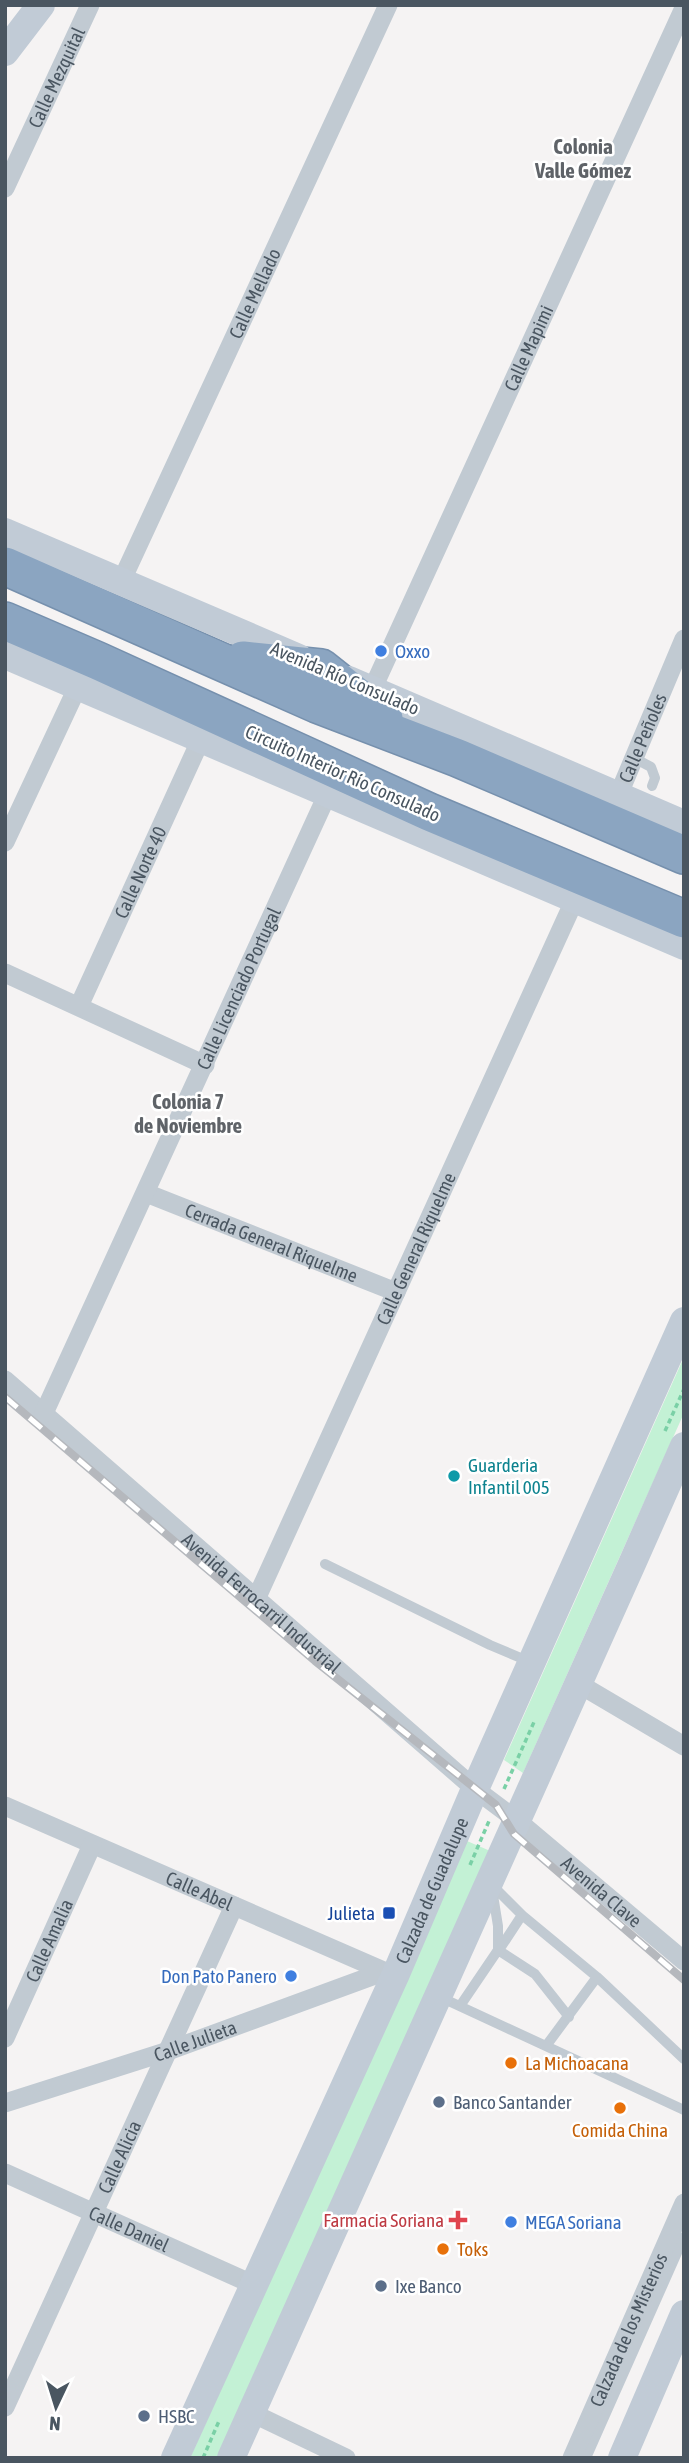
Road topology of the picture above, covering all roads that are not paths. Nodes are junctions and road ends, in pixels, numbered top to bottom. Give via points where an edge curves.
1 (41, 5) edge
2 (90, 5) edge
3 (388, 5) edge
4 (684, 8) edge
5 (5, 52) edge
6 (5, 188) edge
7 (5, 532) edge
8 (5, 565) edge
9 (121, 582) junction
10 (5, 621) edge
11 (684, 639) edge
12 (5, 654) edge
13 (208, 656) junction
14 (321, 668) junction
15 (78, 686) junction
16 (372, 690) junction
17 (208, 727) junction
18 (409, 739) junction
19 (634, 758) junction
20 (275, 771) junction
21 (652, 786) dead end
22 (382, 791) junction
23 (328, 793) junction
24 (618, 796) junction
25 (684, 824) edge
26 (5, 842) edge
27 (684, 855) edge
28 (575, 899) junction
29 (684, 919) edge
30 (684, 946) edge
31 (5, 973) edge
32 (79, 1006) junction
33 (205, 1065) junction
34 (146, 1193) junction
35 (396, 1292) junction
36 (684, 1321) edge
37 (5, 1380) edge
38 (44, 1413) junction
39 (684, 1446) edge
40 (325, 1564) dead end
41 (257, 1597) junction
42 (532, 1663) junction
43 (579, 1684) junction
44 (684, 1746) edge
45 (475, 1789) junction
46 (5, 1806) edge
47 (519, 1822) junction
48 (92, 1844) junction
49 (491, 1884) junction
50 (233, 1906) junction
51 (522, 1915) junction
52 (498, 1950) junction
53 (684, 1961) edge
54 (389, 1974) junction
55 (597, 1977) junction
56 (449, 2001) junction
57 (569, 2017) junction
58 (5, 2038) edge
59 (546, 2046) junction
60 (165, 2052) junction
61 (684, 2059) edge
62 (5, 2103) edge
63 (684, 2110) edge
64 (5, 2173) edge
65 (684, 2203) edge
66 (94, 2214) junction
67 (684, 2237) edge
68 (252, 2284) junction
69 (684, 2314) edge
70 (5, 2407) edge
71 (252, 2413) junction
72 (175, 2458) edge
73 (231, 2458) edge
74 (346, 2458) edge
75 (572, 2458) edge
76 (586, 2458) edge
77 (622, 2458) edge

1 - 5 main road
2 - 6 street, Calle Mezquital
3 - 9 street, Calle Mellado
4 - 16 street, Calle Mapimi
7 - 9 main road, Avenida Río Consulado
8 - 13 highway
9 - 14 main road, Avenida Río Consulado
10 - 17 highway, Circuito Interior Río Consulado
11 - 19 street, Calle Peñoles
12 - 15 main road
13 - 14 highway
13 - 18 highway
14 - 16 main road, Avenida Río Consulado
14 - 18 highway
15 - 17 main road
15 - 26 street
16 - 24 main road, Avenida Río Consulado
17 - 20 highway
17 - 22 highway, Circuito Interior Río Consulado
17 - 32 street, Calle Norte 40
18 - 27 highway
19 - 21 lane via 651,767
19 - 24 street, Calle Peñoles
20 - 22 highway
20 - 23 main road
22 - 29 highway, Circuito Interior Río Consulado
23 - 28 main road
23 - 33 street, Calle Licenciado Portugal
24 - 25 main road, Avenida Río Consulado
28 - 30 main road
28 - 35 street, Calle General Riquelme
31 - 32 street
32 - 33 street
33 - 34 street, Calle Licenciado Portugal
34 - 35 street, Cerrada General Riquelme
34 - 38 street, Calle Licenciado Portugal
35 - 41 street, Calle General Riquelme
36 - 42 main road, Calzada de Guadalupe
37 - 38 street, Avenida Ferrocarril Industrial
38 - 41 street, Avenida Ferrocarril Industrial
39 - 43 main road
40 - 42 lane
41 - 45 street, Avenida Ferrocarril Industrial
42 - 45 main road, Calzada de Guadalupe
43 - 44 street
43 - 47 main road
45 - 47 street, Avenida Ferrocarril Industrial
45 - 54 main road, Calzada de Guadalupe
46 - 48 street, Calle Abel
47 - 49 main road
47 - 53 street, Avenida Clave
48 - 50 street, Calle Abel
48 - 58 street, Calle Amalia
49 - 51 lane
49 - 52 lane
49 - 56 main road
50 - 54 street, Calle Abel
50 - 60 street, Calle Alicia
51 - 52 lane
51 - 55 lane
52 - 56 lane
52 - 57 lane via 535,1974
54 - 60 street, Calle Julieta
54 - 68 main road, Calzada de Guadalupe
55 - 57 lane
55 - 61 lane
56 - 59 lane
56 - 71 main road
57 - 59 lane
59 - 63 lane
60 - 62 street, Calle Julieta
60 - 66 street, Calle Alicia
64 - 66 street, Calle Daniel
65 - 75 street, Calzada de los Misterios
66 - 68 street, Calle Daniel
66 - 70 street, Calle Alicia
67 - 76 lane
68 - 72 main road, Calzada de Guadalupe
69 - 77 main road
71 - 73 main road
71 - 74 street

